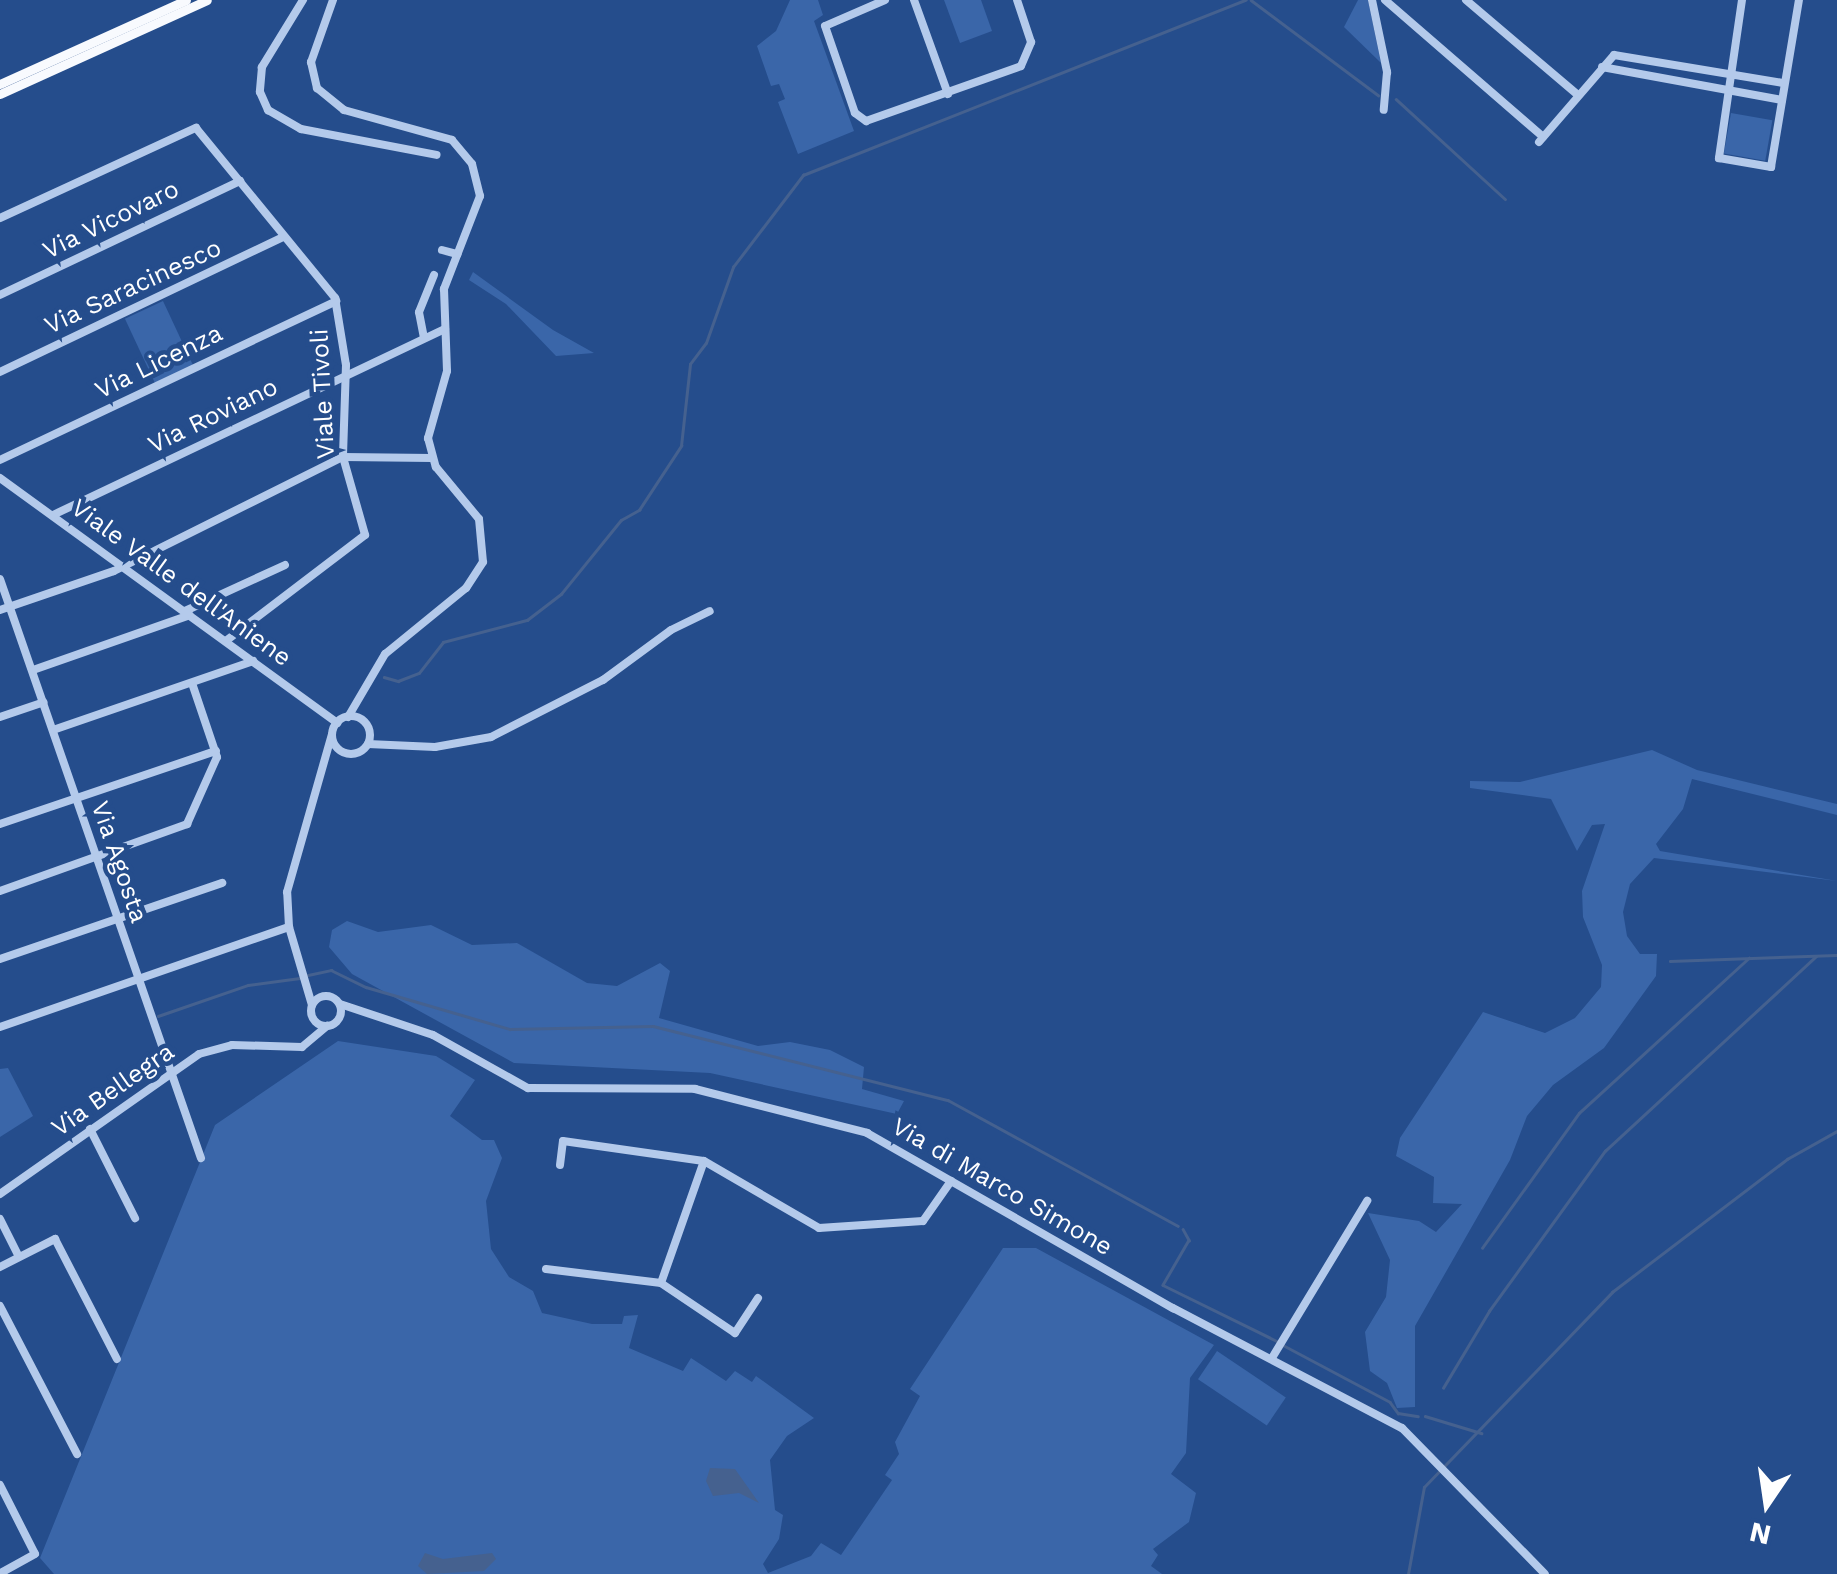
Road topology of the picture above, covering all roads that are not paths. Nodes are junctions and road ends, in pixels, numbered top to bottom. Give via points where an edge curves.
1 (186, 0) edge
2 (207, 0) edge
3 (303, 0) edge
4 (884, 0) edge
5 (914, 0) edge
6 (1017, 0) edge
7 (1372, 0) edge
8 (1385, 0) edge
9 (1466, 0) edge
10 (1742, 0) edge
11 (1800, 0) edge
12 (331, 3) edge
13 (1655, 61) junction
14 (1666, 63) junction
15 (1602, 67) junction
16 (1734, 74) junction
17 (1657, 78) junction
18 (1784, 83) junction
19 (0, 84) edge
20 (1731, 91) junction
21 (0, 94) edge
22 (948, 94) junction
23 (1578, 95) junction
24 (1782, 100) junction
25 (1384, 110) dead end
26 (390, 121) junction
27 (385, 146) junction
28 (437, 155) dead end
29 (240, 181) junction
30 (0, 218) edge
31 (283, 237) junction
32 (442, 250) dead end
33 (457, 254) junction
34 (434, 275) dead end
35 (0, 295) edge
36 (336, 301) junction
37 (446, 329) junction
38 (424, 338) junction
39 (0, 372) edge
40 (346, 375) junction
41 (343, 458) junction
42 (432, 458) junction
43 (0, 460) edge
44 (0, 478) edge
45 (53, 515) junction
46 (286, 565) dead end
47 (117, 568) junction
48 (0, 579) edge
49 (10, 607) junction
50 (0, 610) edge
51 (710, 612) dead end
52 (188, 613) junction
53 (226, 641) junction
54 (253, 661) junction
55 (33, 670) junction
56 (192, 683) junction
57 (360, 699) junction
58 (44, 702) junction
59 (348, 716) junction
60 (0, 717) edge
61 (364, 722) junction
62 (337, 723) junction
63 (53, 730) junction
64 (332, 734) junction
65 (368, 744) junction
66 (216, 751) junction
67 (344, 753) junction
68 (324, 772) junction
69 (77, 798) junction
70 (0, 824) edge
71 (97, 858) junction
72 (222, 883) dead end
73 (0, 891) edge
74 (117, 918) junction
75 (289, 927) junction
76 (0, 959) edge
77 (138, 979) junction
78 (309, 980) junction
79 (324, 996) junction
80 (312, 1004) junction
81 (340, 1004) junction
82 (362, 1016) junction
83 (315, 1021) junction
84 (336, 1022) junction
85 (326, 1026) junction
86 (0, 1027) edge
87 (314, 1036) junction
88 (171, 1071) junction
89 (90, 1130) junction
90 (201, 1158) dead end
91 (704, 1162) junction
92 (560, 1165) dead end
93 (951, 1181) junction
94 (0, 1194) edge
95 (1366, 1200) dead end
96 (0, 1218) edge
97 (135, 1218) dead end
98 (19, 1257) junction
99 (0, 1267) edge
100 (546, 1269) dead end
101 (661, 1283) junction
102 (758, 1298) dead end
103 (0, 1306) edge
104 (1272, 1358) junction
105 (116, 1359) dead end
106 (76, 1454) dead end
107 (0, 1485) edge
108 (2, 1572) edge
109 (1545, 1574) edge

1 - 19 main road
2 - 21 main road
3 - 27 street via 261,71 266,106 294,126
4 - 22 street via 826,24 857,116 869,121
5 - 22 street
6 - 22 street via 1031,42 1024,63
7 - 25 street via 1387,72
8 - 23 street via 1541,140
9 - 23 street
10 - 16 street
11 - 18 street
12 - 26 street via 311,62 317,88 344,110
13 - 14 street
13 - 15 street via 1616,55
13 - 17 street
14 - 16 street
14 - 17 street
15 - 17 street
15 - 23 street
16 - 18 street
16 - 20 street
17 - 20 street
18 - 24 street
20 - 24 street
20 - 24 street via 1720,158 1771,168
26 - 27 street
26 - 33 street via 438,132 472,164 479,209
27 - 28 street
29 - 30 street, Viale Tivoli via 192,128
29 - 31 street, Viale Tivoli
29 - 35 street, Via Vicovaro
31 - 36 street, Viale Tivoli
31 - 39 street, Via Saracinesco
32 - 33 street
33 - 37 street via 444,289
34 - 38 street via 419,312
36 - 40 street, Viale Tivoli
36 - 43 street, Via Licenza
37 - 38 street, Via Roviano
37 - 42 street via 446,371 428,427
38 - 40 street, Via Roviano
40 - 41 street, Viale Tivoli
40 - 45 street, Via Roviano
41 - 42 street
41 - 47 street
41 - 53 street, Viale Tivoli via 364,536
42 - 57 street via 479,520 484,562 466,588 384,654
44 - 45 street, Viale Valle dell'Aniene
45 - 47 street, Viale Valle dell'Aniene
46 - 52 street
47 - 49 street
47 - 52 street, Viale Valle dell'Aniene
48 - 49 street, Via Agosta
49 - 50 street
49 - 55 street, Via Agosta
51 - 65 street via 668,632 603,680 491,738 436,747
52 - 53 street, Viale Valle dell'Aniene
52 - 55 street
53 - 54 street, Viale Valle dell'Aniene
54 - 56 street
54 - 62 street, Viale Valle dell'Aniene
55 - 58 street, Via Agosta
56 - 63 street
56 - 66 street
57 - 59 street
57 - 61 street
58 - 60 street
58 - 63 street, Via Agosta
59 - 61 street
59 - 62 street
61 - 65 street
62 - 64 street
63 - 69 street, Via Agosta
64 - 67 street
64 - 68 street
65 - 67 street
66 - 69 street
66 - 71 street via 188,824
67 - 68 street
68 - 75 street via 292,866
69 - 70 street
69 - 71 street, Via Agosta
71 - 73 street
71 - 74 street, Via Agosta
72 - 74 street
74 - 76 street
74 - 77 street, Via Agosta
75 - 77 street
75 - 78 street
77 - 86 street
77 - 88 street, Via Agosta
78 - 79 street
78 - 80 street
79 - 80 street
79 - 81 street
80 - 83 street
81 - 82 street, Via di Marco Simone
81 - 84 street
82 - 84 street, Via di Marco Simone
82 - 93 street, Via di Marco Simone via 433,1035 528,1088 695,1088 831,1120
83 - 85 street
83 - 87 street
84 - 85 street
85 - 87 street, Via Bellegra
87 - 88 street, Via Bellegra via 297,1048 218,1047
88 - 89 street, Via Bellegra
88 - 90 street, Via Agosta
89 - 94 street, Via Bellegra
89 - 97 street
91 - 92 street via 563,1141
91 - 93 street via 819,1228 921,1222
91 - 101 street
93 - 104 street, Via di Marco Simone
95 - 104 street
96 - 98 street
98 - 99 street
98 - 105 street via 55,1239
100 - 101 street
101 - 102 street via 735,1333
103 - 106 street
104 - 109 street, Via di Marco Simone via 1366,1406 1439,1460
107 - 108 street via 35,1554

